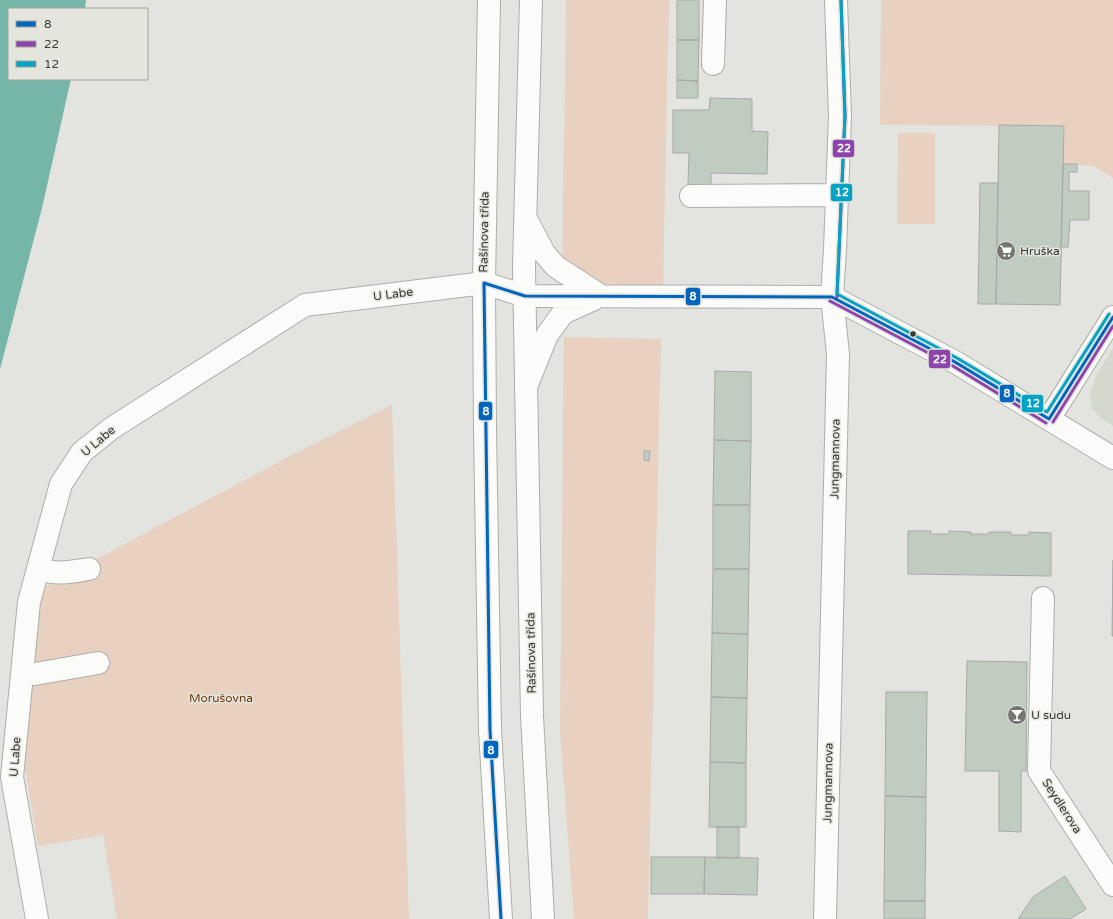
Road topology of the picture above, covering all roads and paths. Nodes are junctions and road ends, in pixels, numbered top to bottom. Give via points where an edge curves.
1 (489, 0) edge
2 (531, 0) edge
3 (715, 0) edge
4 (836, 0) edge
5 (713, 64) dead end
6 (837, 195) junction
7 (692, 196) dead end
8 (526, 218) junction
9 (484, 283) junction
10 (525, 296) junction
11 (601, 296) junction
12 (832, 297) junction
13 (1113, 318) edge
14 (526, 387) junction
15 (1049, 419) junction
16 (1113, 458) edge
17 (90, 568) dead end
18 (39, 569) junction
19 (1044, 598) dead end
20 (98, 663) dead end
21 (35, 674) dead end
22 (1113, 885) edge
23 (37, 919) edge
24 (501, 919) edge
25 (543, 919) edge
26 (825, 919) edge

1 - 9 street, Rašínova třída
2 - 8 street, Rašínova třída
3 - 5 street
4 - 6 street, Jungmannova via 840,116
6 - 7 street
6 - 12 street, Jungmannova
8 - 10 street, Rašínova třída
8 - 11 street, Rašínova třída via 544,253 556,266
9 - 10 street
9 - 18 street, U Labe via 305,305 112,428 82,452 61,484
9 - 24 street, Rašínova třída via 490,730
10 - 11 street
10 - 14 street, Rašínova třída
11 - 12 street
11 - 14 street, Rašínova třída via 563,313 547,335
12 - 15 street via 955,362
12 - 26 street, Jungmannova via 838,354
13 - 15 street
14 - 25 street, Rašínova třída via 532,716
15 - 16 street
17 - 18 street via 63,574
18 - 23 street, U Labe via 29,602 12,777
19 - 22 street, Seydlerova via 1039,771
20 - 21 street

